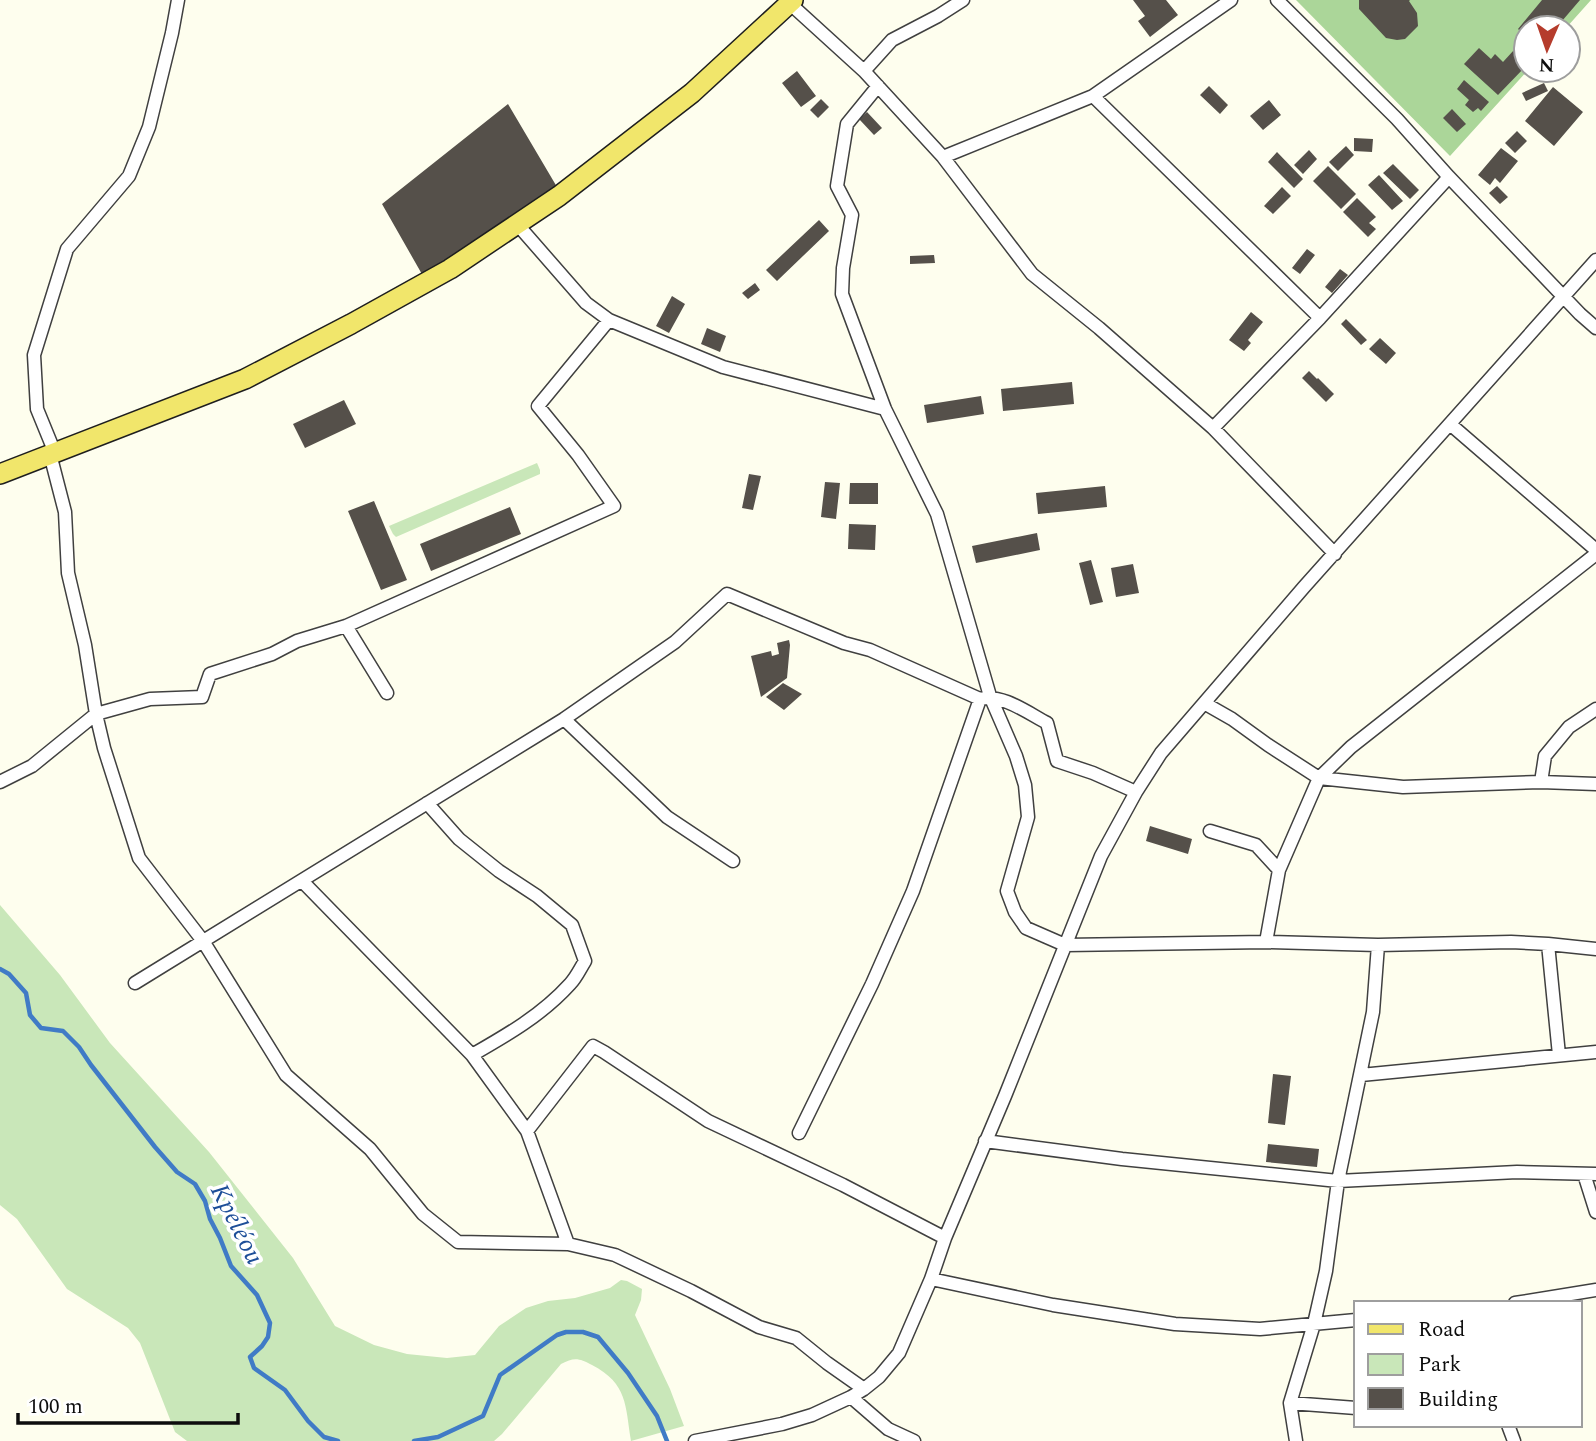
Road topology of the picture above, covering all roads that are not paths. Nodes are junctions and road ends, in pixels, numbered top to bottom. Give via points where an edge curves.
1 (178, 0) edge
2 (963, 0) edge
3 (1231, 0) edge
4 (1277, 0) edge
5 (790, 1) edge
6 (864, 71) junction
7 (878, 86) junction
8 (1093, 96) junction
9 (943, 157) junction
10 (1449, 177) junction
11 (517, 224) junction
12 (1596, 260) edge
13 (1563, 296) junction
14 (1320, 318) junction
15 (609, 320) junction
16 (1596, 328) edge
17 (886, 409) junction
18 (1450, 424) junction
19 (1213, 428) junction
20 (52, 454) junction
21 (0, 474) edge
22 (1596, 552) edge
23 (1335, 554) junction
24 (346, 626) junction
25 (387, 693) dead end
26 (985, 698) junction
27 (1204, 703) junction
28 (1596, 709) edge
29 (96, 714) junction
30 (564, 719) junction
31 (1319, 778) junction
32 (0, 782) edge
33 (1541, 782) junction
34 (1596, 784) edge
35 (1136, 792) junction
36 (427, 803) junction
37 (1210, 831) dead end
38 (733, 861) dead end
39 (1279, 870) junction
40 (302, 881) junction
41 (203, 941) junction
42 (1266, 943) junction
43 (1548, 944) junction
44 (1065, 945) junction
45 (1378, 945) junction
46 (1596, 949) edge
47 (135, 983) dead end
48 (1596, 1052) edge
49 (472, 1055) junction
50 (1559, 1055) junction
51 (1361, 1075) junction
52 (527, 1131) junction
53 (799, 1133) dead end
54 (985, 1141) junction
55 (1590, 1174) edge
56 (1338, 1181) junction
57 (1596, 1212) edge
58 (945, 1238) junction
59 (568, 1244) junction
60 (931, 1279) junction
61 (1596, 1290) edge
62 (1527, 1301) edge
63 (1354, 1320) edge
64 (1314, 1324) junction
65 (864, 1389) junction
66 (851, 1397) junction
67 (1290, 1403) junction
68 (1354, 1408) edge
69 (697, 1440) edge
70 (914, 1441) edge
71 (1296, 1441) edge

1 - 20 street via 149,127 129,176 67,248 34,355 37,409
2 - 6 street via 892,40
3 - 8 street
4 - 10 street
5 - 6 street
5 - 11 main road via 692,93
6 - 7 street
7 - 9 street
7 - 17 street via 847,124 837,186 852,215 842,294
8 - 9 street
8 - 14 street
9 - 19 street via 1032,274
10 - 13 street
10 - 14 street
11 - 15 street via 586,303
11 - 20 main road via 408,293 245,379
12 - 13 street
13 - 16 street
13 - 18 street
14 - 19 street
15 - 17 street via 723,366
15 - 24 street via 538,406 614,506
17 - 26 street via 937,514
18 - 22 street
18 - 23 street
19 - 23 street
20 - 21 main road
20 - 29 street via 65,512 68,573 86,645
22 - 31 street via 1351,747
23 - 27 street
24 - 25 street
24 - 29 street via 210,674 202,697 150,698
26 - 30 street via 727,594 675,642
26 - 35 street via 1007,703 1046,723 1057,761
26 - 44 street via 1016,756 1025,785 1028,817 1007,891 1010,902 1026,928
26 - 53 street via 913,891
27 - 31 street
27 - 35 street via 1161,752
28 - 33 street via 1569,727 1545,756
29 - 32 street via 32,766
29 - 41 street via 139,858
30 - 36 street
30 - 38 street via 667,817
31 - 33 street via 1403,787
31 - 39 street
33 - 34 street
35 - 44 street via 1101,856
36 - 40 street
36 - 49 street via 459,839 572,925 585,961 571,983 538,1014
37 - 39 street via 1256,845
39 - 42 street
40 - 41 street
40 - 49 street
41 - 47 street
41 - 59 street via 286,1075 370,1149 423,1214 458,1242
42 - 44 street
42 - 45 street
43 - 45 street
43 - 46 street
43 - 50 street
44 - 54 street
45 - 51 street via 1373,1012
48 - 50 street
49 - 52 street
50 - 51 street
51 - 56 street
52 - 58 street via 593,1046 708,1121
52 - 59 street
54 - 56 street
54 - 58 street
55 - 56 street via 1517,1172
55 - 57 street
56 - 64 street
58 - 60 street
59 - 65 street via 615,1255 759,1327 796,1338
60 - 64 street via 1175,1324 1260,1329
60 - 65 street via 898,1353
61 - 62 street
63 - 64 street
64 - 67 street
65 - 66 street
66 - 69 street via 782,1424
66 - 70 street via 888,1429
67 - 68 street
67 - 71 street

